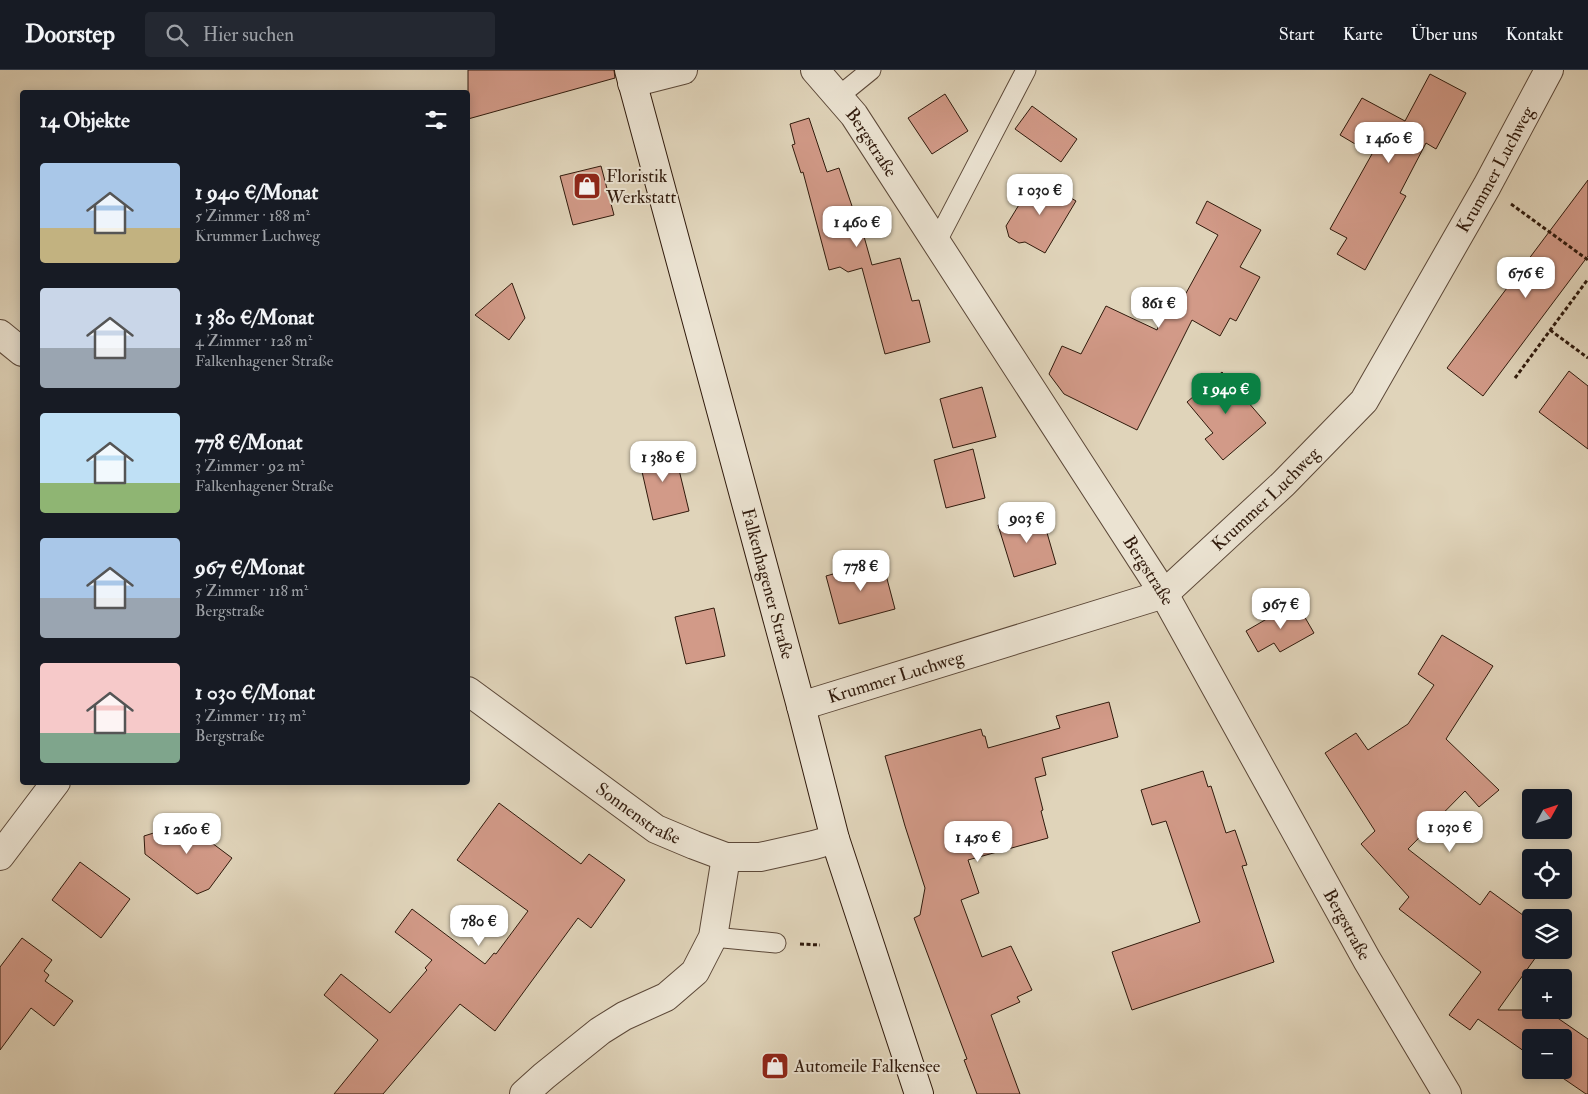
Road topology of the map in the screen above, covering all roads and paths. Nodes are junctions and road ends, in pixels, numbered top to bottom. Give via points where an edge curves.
1 (683, 70) edge
2 (815, 70) edge
3 (871, 70) edge
4 (1026, 70) edge
5 (1550, 70) edge
6 (631, 76) edge
7 (839, 96) junction
8 (1487, 186) junction
9 (937, 242) junction
10 (1588, 260) edge
11 (1588, 279) edge
12 (1550, 330) junction
13 (0, 334) edge
14 (20, 350) edge
15 (1588, 358) edge
16 (1514, 378) dead end
17 (1164, 594) junction
18 (470, 692) edge
19 (801, 706) junction
20 (54, 785) edge
21 (836, 839) junction
22 (0, 856) edge
23 (726, 857) junction
24 (713, 937) junction
25 (776, 943) dead end
26 (524, 1094) edge
27 (919, 1094) edge
28 (1446, 1094) edge

1 - 6 street
2 - 7 street, Bergstraße
3 - 7 lane
4 - 9 lane
5 - 8 street, Krummer Luchweg
6 - 19 street, Falkenhagener Straße
7 - 9 street, Bergstraße
8 - 10 path
8 - 17 street, Krummer Luchweg via 1364,401 1283,484
9 - 17 street, Bergstraße
11 - 12 path
12 - 15 path
12 - 16 path
13 - 14 street
17 - 19 street, Krummer Luchweg
17 - 28 street, Bergstraße via 1362,951
18 - 23 street, Sonnenstraße via 656,828
19 - 21 street, Falkenhagener Straße
20 - 22 street
21 - 23 street, Sonnenstraße via 760,856
21 - 27 street, Falkenhagener Straße
23 - 24 street
24 - 25 lane
24 - 26 street via 695,972 666,997 600,1031

